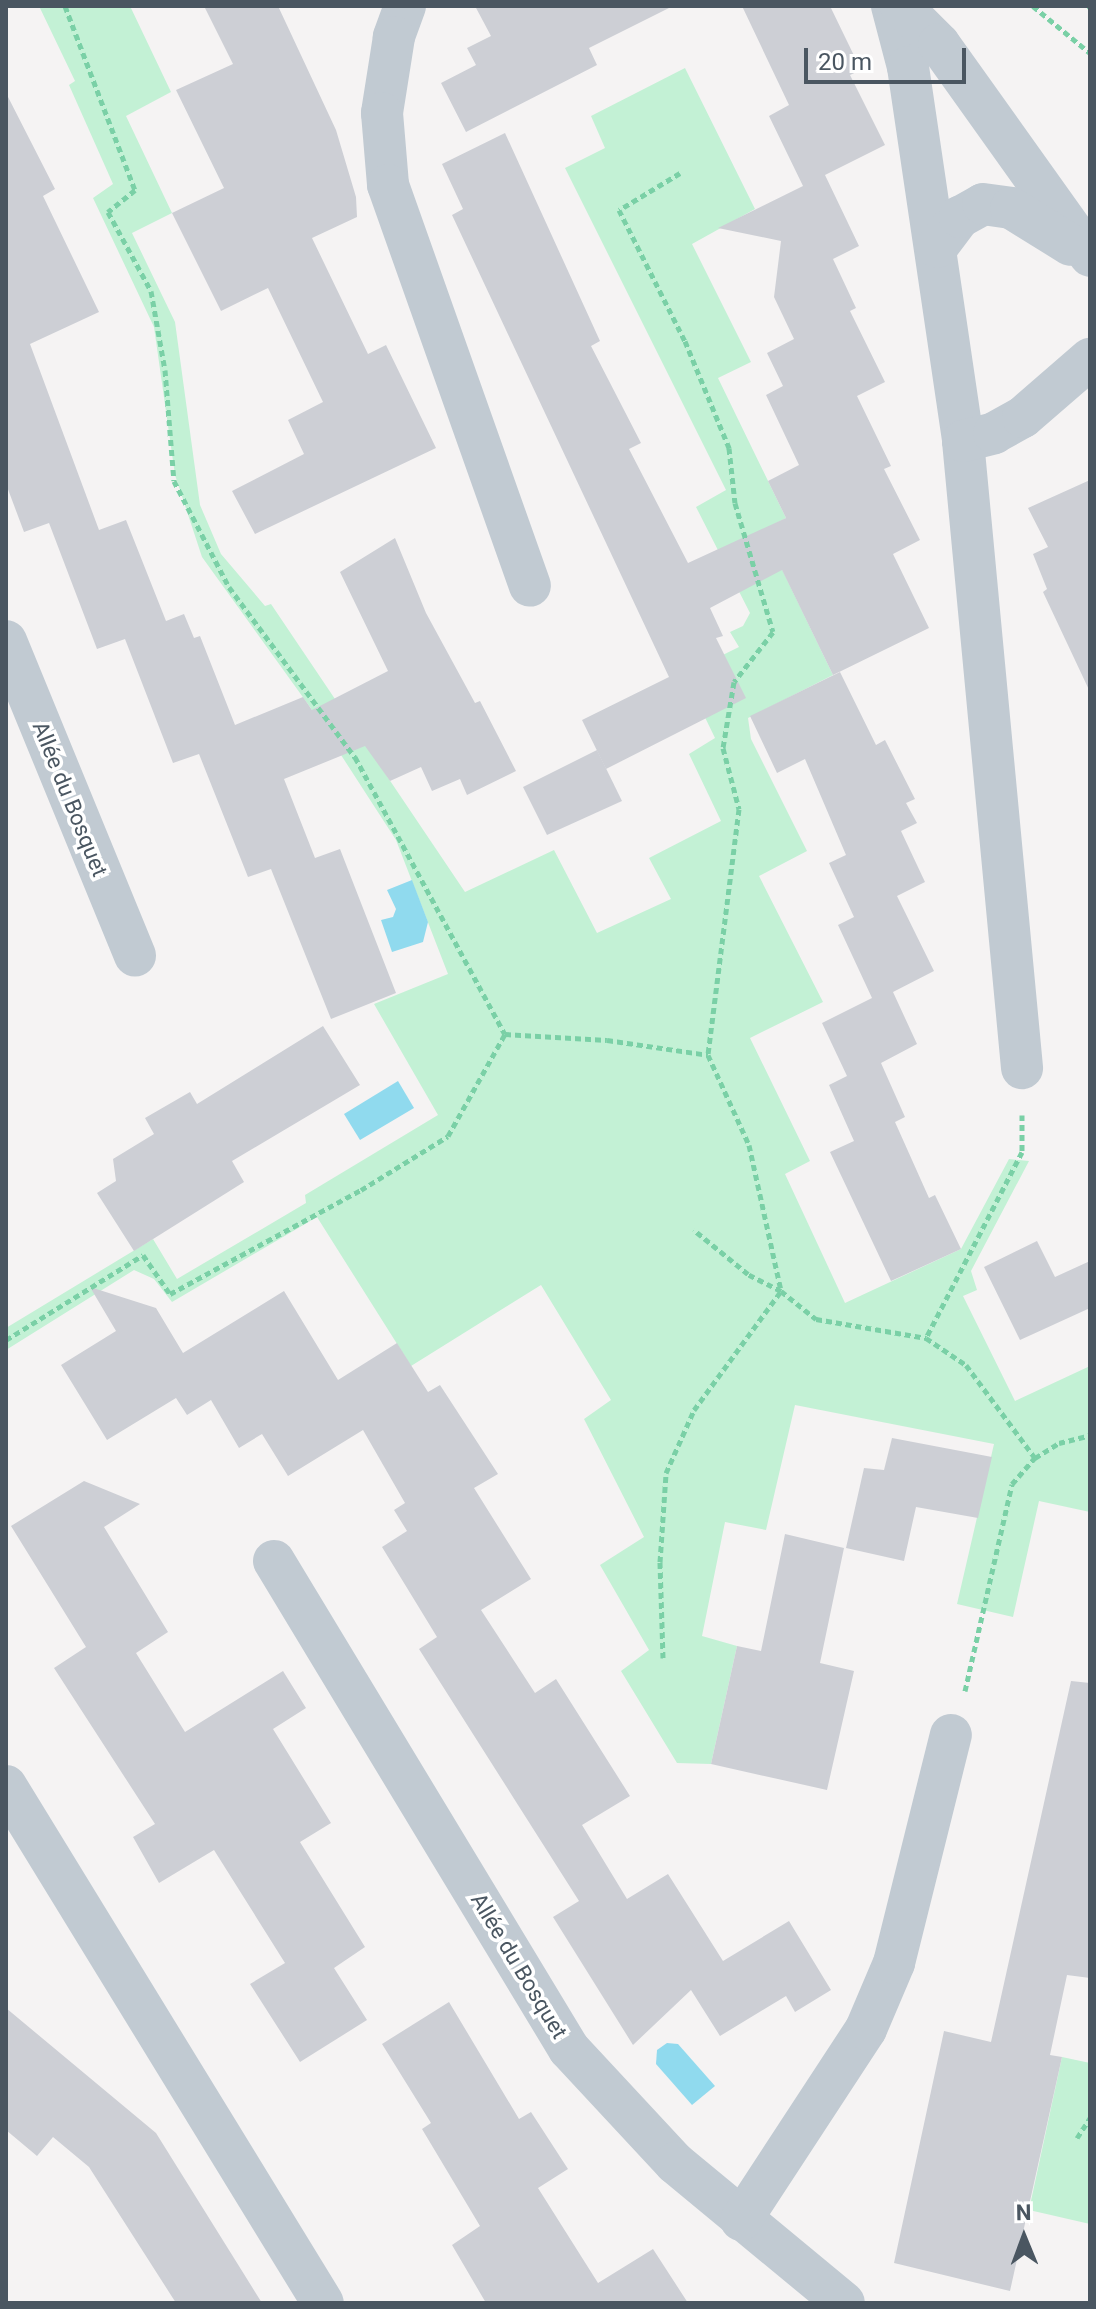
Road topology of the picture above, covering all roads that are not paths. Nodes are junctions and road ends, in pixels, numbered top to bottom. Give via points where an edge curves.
1 (405, 6) edge
2 (892, 6) edge
3 (901, 6) edge
4 (937, 247) junction
5 (1088, 255) edge
6 (1090, 359) edge
7 (963, 441) junction
8 (530, 586) dead end
9 (6, 641) edge
10 (135, 956) dead end
11 (1022, 1068) road end
12 (274, 1561) dead end
13 (951, 1735) road end
14 (6, 1786) edge
15 (741, 2220) junction
16 (323, 2303) edge
17 (844, 2303) edge

1 - 8 street via 394,37 382,113 388,185
2 - 4 street via 901,27
3 - 5 street via 939,44
4 - 5 street via 960,217 983,204 1011,208
4 - 7 street
6 - 7 street via 1023,417 994,433
7 - 11 street
9 - 10 street, Allée du Bosquet
12 - 15 street, Allée du Bosquet via 569,2049 675,2163
13 - 15 street via 894,1963 872,2016
14 - 16 street
15 - 17 street, Allée du Bosquet

